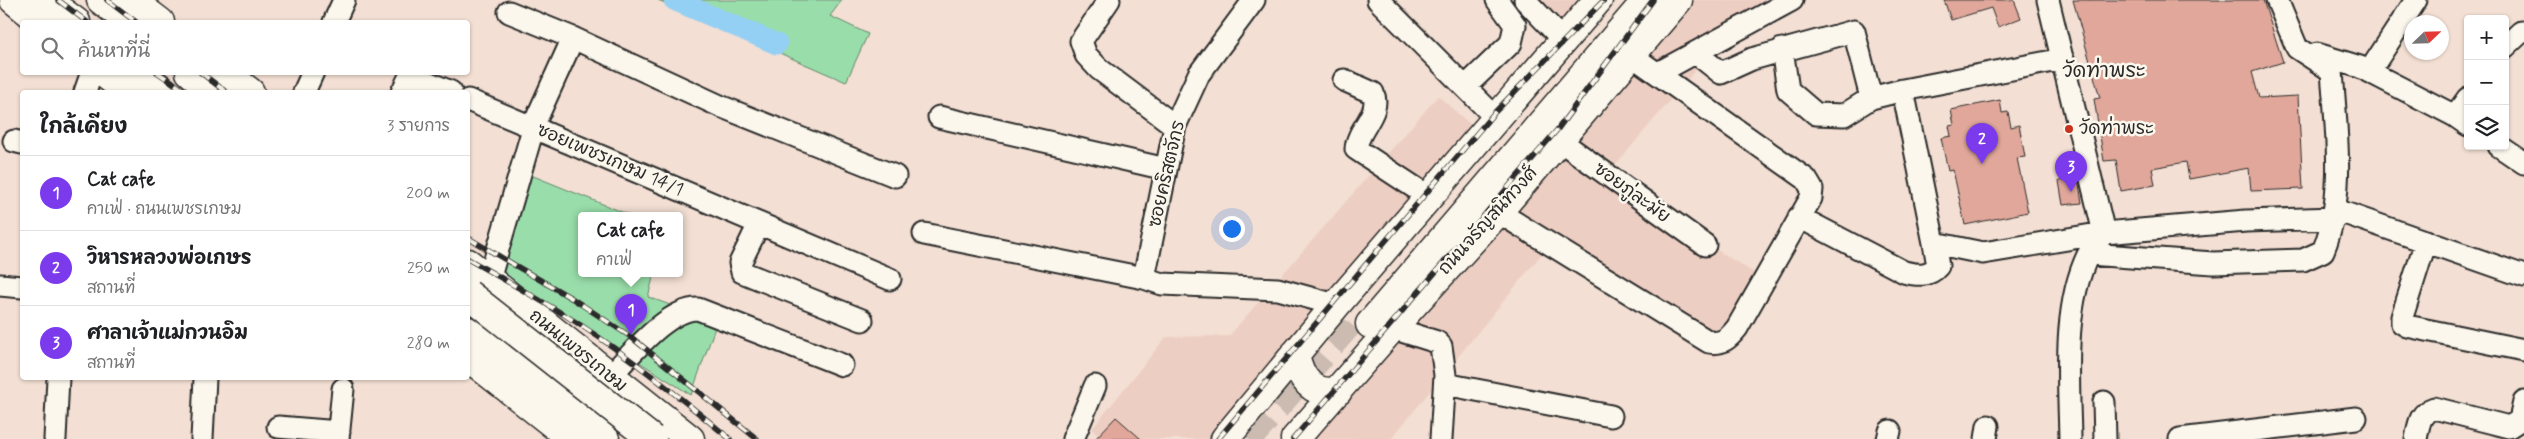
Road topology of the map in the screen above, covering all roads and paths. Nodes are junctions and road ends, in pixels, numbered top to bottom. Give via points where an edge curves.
1 (14, 0) edge
2 (46, 0) edge
3 (101, 0) edge
4 (131, 0) edge
5 (344, 0) edge
6 (1254, 0) edge
7 (1378, 0) edge
8 (1497, 0) edge
9 (1525, 0) edge
10 (1598, 0) edge
11 (1624, 0) edge
12 (1647, 0) edge
13 (1678, 0) edge
14 (1792, 0) edge
15 (2048, 0) edge
16 (2277, 0) edge
17 (2416, 0) edge
18 (1106, 1) edge
19 (509, 12) dead end
20 (39, 20) edge
21 (73, 20) edge
22 (126, 20) edge
23 (157, 20) edge
24 (335, 20) edge
25 (2524, 32) edge
26 (573, 38) junction
27 (1563, 40) junction
28 (2509, 42) edge
29 (2297, 48) junction
30 (1782, 50) junction
31 (1697, 54) junction
32 (1631, 56) junction
33 (2063, 58) junction
34 (2369, 72) junction
35 (1658, 73) junction
36 (91, 75) edge
37 (106, 75) edge
38 (143, 75) edge
39 (194, 75) edge
40 (228, 75) edge
41 (312, 75) edge
42 (1344, 80) dead end
43 (405, 85) edge
44 (1465, 87) junction
45 (86, 90) edge
46 (125, 90) edge
47 (162, 90) edge
48 (212, 90) edge
49 (247, 90) edge
50 (305, 90) edge
51 (445, 90) edge
52 (1904, 90) junction
53 (1871, 98) junction
54 (470, 101) edge
55 (2466, 105) edge
56 (939, 117) dead end
57 (1496, 118) junction
58 (2461, 120) edge
59 (1175, 126) junction
60 (534, 127) junction
61 (1559, 140) junction
62 (2505, 150) edge
63 (2524, 163) edge
64 (1166, 168) junction
65 (895, 176) dead end
66 (1428, 197) junction
67 (1498, 212) junction
68 (2335, 214) junction
69 (1799, 217) junction
70 (759, 224) junction
71 (2104, 233) junction
72 (924, 234) dead end
73 (2426, 241) junction
74 (1934, 243) junction
75 (1705, 245) dead end
76 (2089, 254) junction
77 (470, 268) edge
78 (2524, 276) edge
79 (1144, 278) junction
80 (890, 279) dead end
81 (0, 285) edge
82 (20, 287) edge
83 (478, 287) edge
84 (862, 320) dead end
85 (1350, 320) junction
86 (1392, 328) junction
87 (470, 333) edge
88 (2524, 350) edge
89 (1295, 354) junction
90 (470, 359) edge
91 (842, 365) dead end
92 (610, 376) junction
93 (58, 380) edge
94 (205, 380) edge
95 (1445, 384) junction
96 (1095, 386) dead end
97 (343, 389) dead end
98 (1338, 391) junction
99 (632, 394) junction
100 (2104, 402) dead end
101 (2524, 402) edge
102 (1611, 416) dead end
103 (2356, 418) dead end
104 (278, 427) dead end
105 (338, 436) edge
106 (2206, 438) edge
107 (55, 439) edge
108 (202, 439) edge
109 (572, 439) edge
110 (605, 439) edge
111 (640, 439) edge
112 (652, 439) edge
113 (690, 439) edge
114 (1073, 439) edge
115 (1225, 439) edge
116 (1295, 439) edge
117 (1440, 439) edge
118 (2070, 439) edge
119 (2105, 439) edge
120 (2180, 439) edge
121 (2416, 439) edge

1 - 20 main road
2 - 21 main road
3 - 22 main road
4 - 23 main road
5 - 24 street
6 - 59 street, ซอยคริสตจักร via 1199,74
7 - 44 street
8 - 44 street via 1515,25 1511,43
9 - 27 street
10 - 27 main road, ถนนจรัญสนิทวงศ์
11 - 85 main road, ถนนจรัญสนิทวงศ์
12 - 85 main road, ถนนจรัญสนิทวงศ์
13 - 32 main road, ถนนจรัญสนิทวงศ์
14 - 31 street
15 - 33 street
16 - 29 street
17 - 34 street
18 - 59 street via 1081,41 1086,55 1099,69
19 - 26 street
25 - 28 street
26 - 60 street
26 - 65 street via 720,106
27 - 57 main road, ถนนจรัญสนิทวงศ์
29 - 34 street
29 - 68 street via 2332,71 2336,136
30 - 31 street via 1721,73
30 - 53 street via 1788,90 1816,114 1844,114
30 - 53 street via 1854,31
31 - 35 street
32 - 35 street
32 - 61 main road, ถนนจรัญสนิทวงศ์
33 - 52 street
33 - 71 street
34 - 58 street
35 - 69 street via 1806,178 1812,188 1811,198
36 - 45 street
37 - 46 main road
38 - 47 main road
39 - 48 main road
40 - 49 main road
41 - 50 street
42 - 66 street via 1373,93 1376,101 1356,139 1356,149
43 - 51 street via 417,78
44 - 57 street
52 - 53 street
52 - 74 street
54 - 60 street, ซอยเพชรเกษม 14/1
55 - 58 street
56 - 64 street
57 - 66 main road, ถนนจรัญสนิทวงศ์
59 - 64 street, ซอยคริสตจักร
60 - 70 street, ซอยเพชรเกษม 14/1
60 - 83 street
61 - 67 main road, ถนนจรัญสนิทวงศ์
61 - 75 street, ซอยภู่ละมัย
62 - 63 street
64 - 79 street, ซอยคริสตจักร
66 - 85 main road, ถนนจรัญสนิทวงศ์
67 - 69 street via 1709,342 1720,343 1727,340 1736,328
67 - 86 main road, ถนนจรัญสนิทวงศ์
68 - 71 street
68 - 73 street
68 - 76 street via 2323,251 2303,260 2213,263
69 - 74 street via 1913,274 1928,273 1938,266
70 - 80 street, ซอยเพชรเกษม 14/1
70 - 84 street via 740,263 742,272
71 - 74 street via 1983,252
71 - 76 street
72 - 79 street
73 - 78 street
73 - 88 street via 2402,323
76 - 118 street via 2069,331
77 - 83 main road, ถนนเพชรเกษม
79 - 85 street via 1162,284 1278,289
81 - 82 street
83 - 92 main road, ถนนเพชรเกษม
83 - 112 main road, ถนนเพชรเกษม, bridge
85 - 89 main road, ถนนจรัญสนิทวงศ์
86 - 95 street via 1441,346
86 - 98 main road, ถนนจรัญสนิทวงศ์
87 - 110 main road
89 - 98 main road via 1301,376 1311,387 1320,392
89 - 115 main road, ถนนจรัญสนิทวงศ์
90 - 109 main road
91 - 92 street via 698,309 688,308 664,322
92 - 99 main road, ถนนเพชรเกษม
93 - 107 street
94 - 108 street
95 - 102 street
95 - 117 street
96 - 114 street
97 - 105 street
98 - 116 main road, ถนนจรัญสนิทวงศ์
99 - 111 main road via 642,426
99 - 113 main road, ถนนเพชรเกษม
100 - 119 street
101 - 121 street via 2520,420 2509,427 2434,408 2425,411 2420,418
103 - 106 street
104 - 105 street
106 - 120 street

